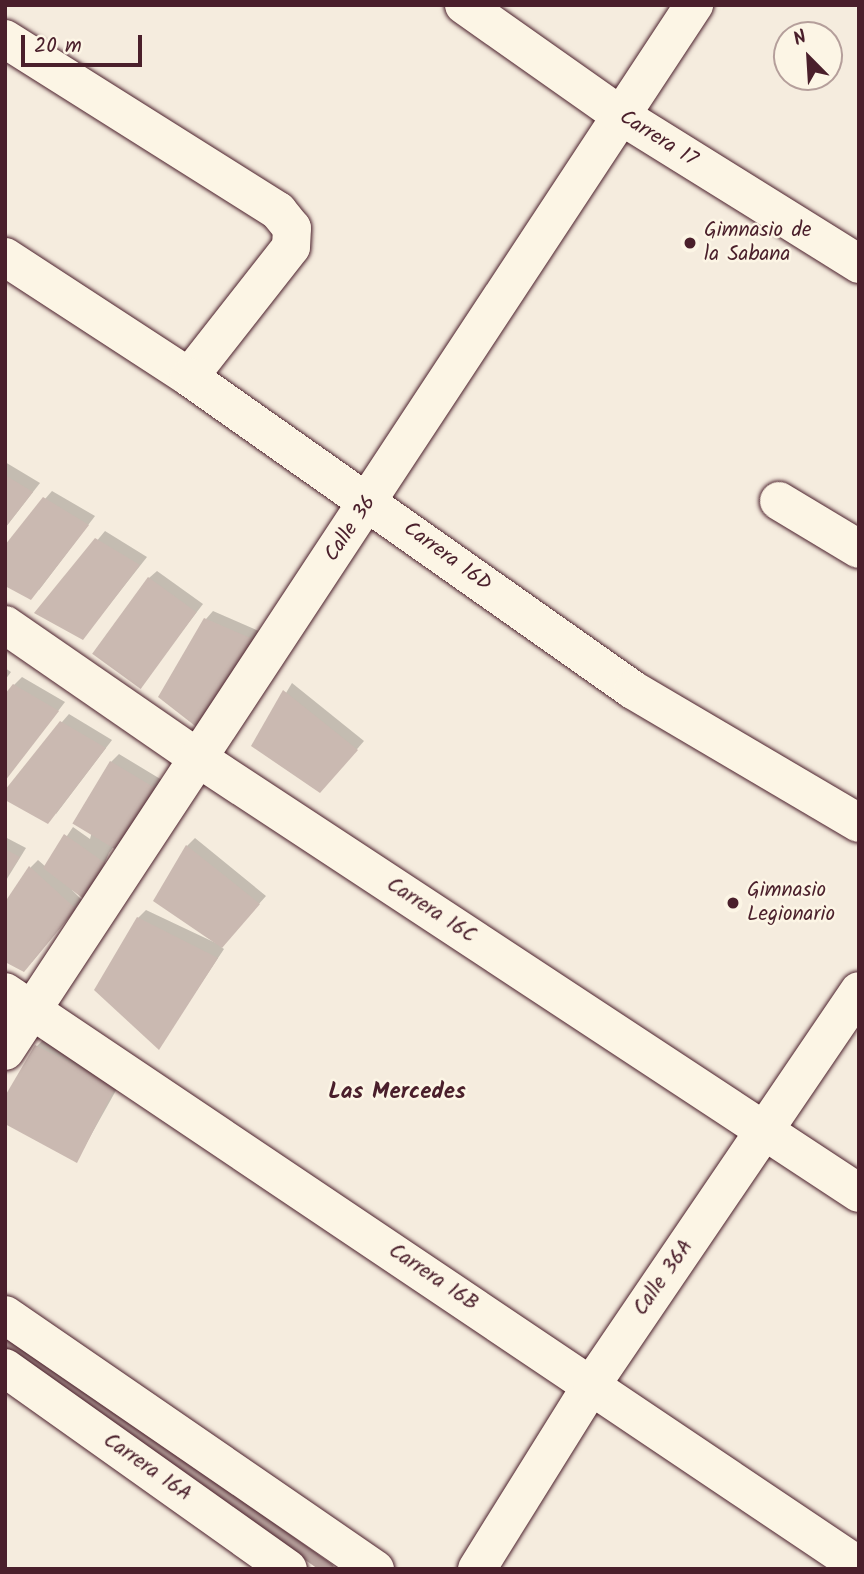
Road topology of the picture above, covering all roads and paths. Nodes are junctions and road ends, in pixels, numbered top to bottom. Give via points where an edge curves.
1 (464, 5) edge
2 (694, 5) edge
3 (5, 39) edge
4 (620, 115) junction
5 (5, 257) edge
6 (859, 264) edge
7 (189, 377) junction
8 (779, 501) dead end
9 (370, 502) junction
10 (859, 549) edge
11 (5, 625) edge
12 (198, 758) junction
13 (859, 823) edge
14 (859, 991) edge
15 (18, 1001) edge
16 (5, 1051) edge
17 (765, 1131) junction
18 (859, 1193) edge
19 (5, 1315) edge
20 (5, 1368) edge
21 (592, 1384) junction
22 (859, 1566) edge
23 (288, 1569) edge
24 (375, 1569) edge
25 (477, 1569) edge

1 - 4 street, Carrera 17
2 - 4 street, Calle 36
3 - 7 street via 278,211 292,228 291,247
4 - 6 street, Carrera 17
4 - 9 street, Calle 36
5 - 7 street, Carrera 16D
7 - 9 street, Carrera 16D
8 - 10 street
9 - 12 street, Calle 36
9 - 13 street, Carrera 16D via 634,690
11 - 12 street, Carrera 16C
12 - 15 street, Calle 36
12 - 17 street, Carrera 16C
14 - 17 street, Calle 36A
15 - 16 street, Calle 36
15 - 21 street, Carrera 16B
17 - 18 street, Carrera 16C
17 - 21 street, Calle 36A
19 - 24 street
20 - 23 street, Carrera 16A
21 - 22 street, Carrera 16B
21 - 25 street, Calle 36A

